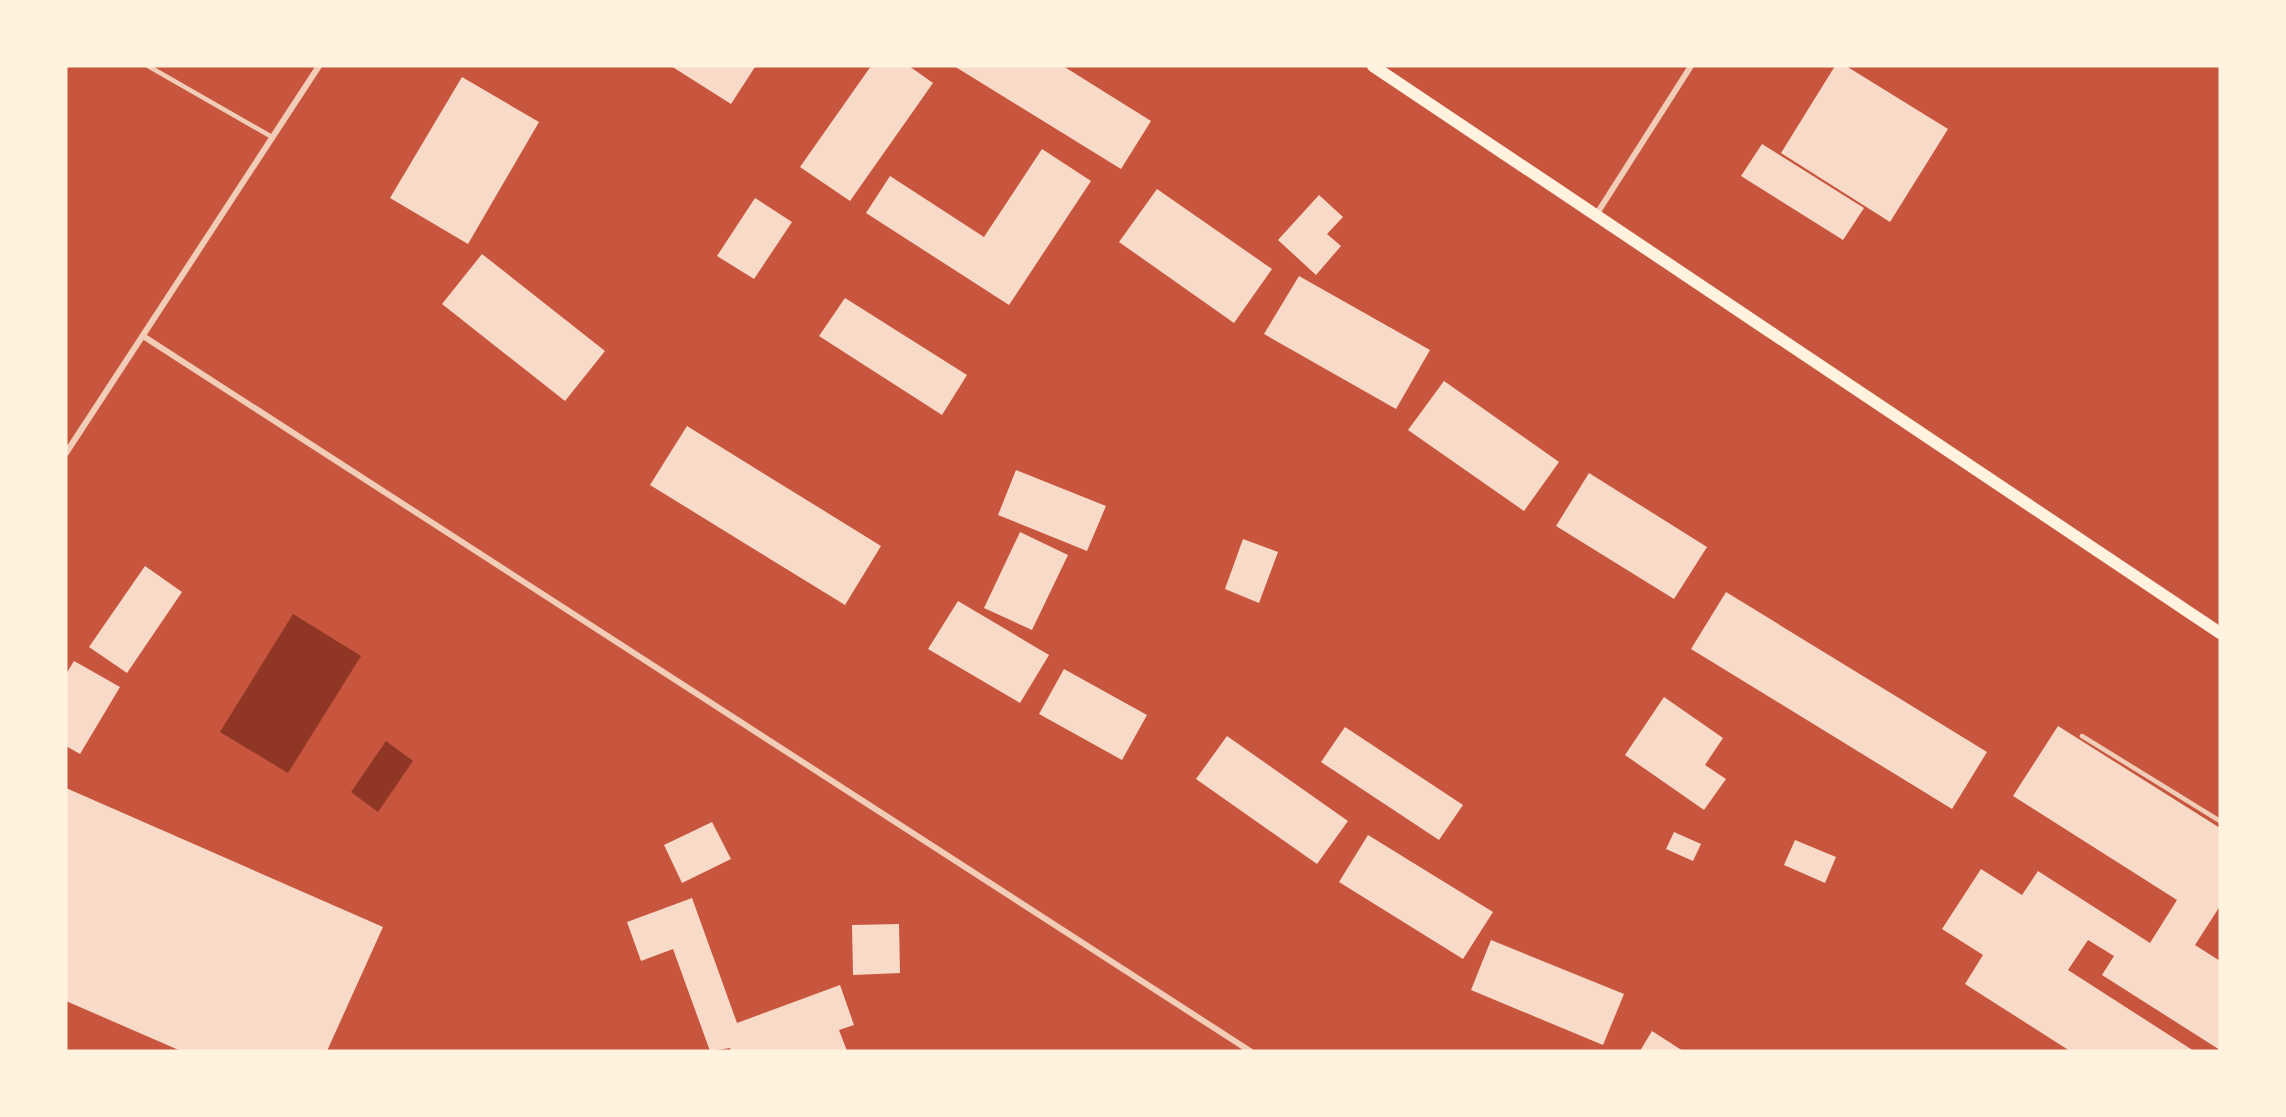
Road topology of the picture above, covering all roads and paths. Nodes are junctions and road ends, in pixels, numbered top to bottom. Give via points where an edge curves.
1 (148, 66) edge
2 (319, 66) edge
3 (1373, 66) edge
4 (1690, 66) edge
5 (272, 137) junction
6 (1596, 215) junction
7 (143, 336) junction
8 (66, 453) edge
9 (2220, 633) edge
10 (2082, 736) dead end
11 (2220, 821) edge
12 (1250, 1051) edge

1 - 5 lane
2 - 5 street
3 - 6 main road
4 - 6 street
5 - 7 street
6 - 9 main road
7 - 8 street
7 - 12 street
10 - 11 lane

